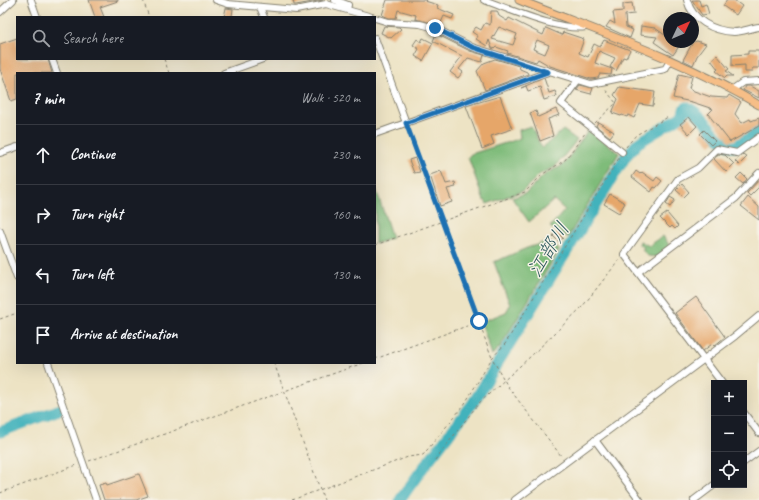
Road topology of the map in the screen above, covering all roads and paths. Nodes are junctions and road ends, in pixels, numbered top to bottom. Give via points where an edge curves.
1 (13, 0) edge
2 (31, 0) edge
3 (143, 0) edge
4 (216, 0) edge
5 (335, 0) edge
6 (484, 0) edge
7 (519, 0) edge
8 (687, 0) edge
9 (260, 7) junction
10 (347, 9) junction
11 (0, 12) edge
12 (37, 16) edge
13 (149, 16) edge
14 (264, 16) edge
15 (369, 16) edge
16 (376, 18) edge
17 (586, 27) junction
18 (759, 27) edge
19 (376, 41) edge
20 (52, 60) edge
21 (164, 60) edge
22 (260, 60) edge
23 (670, 61) junction
24 (57, 72) edge
25 (169, 72) edge
26 (227, 72) edge
27 (548, 72) junction
28 (578, 80) junction
29 (759, 81) edge
30 (603, 88) dead end
31 (733, 89) junction
32 (759, 104) edge
33 (668, 117) dead end
34 (406, 123) junction
35 (591, 127) junction
36 (376, 134) edge
37 (759, 137) edge
38 (16, 147) edge
39 (0, 152) edge
40 (622, 152) junction
41 (759, 173) edge
42 (442, 222) junction
43 (0, 231) edge
44 (376, 246) edge
45 (624, 254) junction
46 (638, 272) junction
47 (16, 275) edge
48 (16, 313) edge
49 (759, 316) edge
50 (0, 320) edge
51 (479, 321) junction
52 (376, 358) edge
53 (492, 358) junction
54 (704, 359) junction
55 (48, 364) edge
56 (274, 364) edge
57 (359, 364) edge
58 (504, 380) junction
59 (720, 380) edge
60 (285, 391) junction
61 (746, 416) edge
62 (759, 433) edge
63 (595, 440) junction
64 (759, 451) edge
65 (435, 460) dead end
66 (747, 460) edge
67 (566, 462) junction
68 (83, 463) junction
69 (711, 487) edge
70 (320, 490) junction
71 (0, 493) edge
72 (96, 500) edge
73 (292, 500) edge
74 (324, 500) edge
75 (515, 500) edge
76 (640, 500) edge
77 (694, 500) edge

1 - 11 street
2 - 12 street
3 - 13 path
4 - 9 street via 228,4
5 - 10 street via 348,5
6 - 17 street via 537,19 576,28
7 - 17 main road
8 - 18 street via 690,9 706,25 734,32
9 - 10 street via 296,10 326,4
9 - 14 street
10 - 15 street
16 - 27 street via 435,28 472,47
17 - 23 main road
19 - 34 street
20 - 24 street
21 - 25 path
22 - 26 street
23 - 28 street via 665,69 591,84
23 - 31 main road
27 - 28 street
27 - 34 street
28 - 35 street via 560,103
29 - 31 street via 743,82
30 - 35 path via 616,102
31 - 32 main road
33 - 40 path via 636,136
34 - 36 street
34 - 42 path
35 - 40 street
35 - 42 path via 565,160 543,174 524,192
37 - 45 street via 737,153 717,149 698,168 678,179
38 - 39 street
40 - 53 path via 505,344
41 - 46 street via 736,198
42 - 44 path
42 - 51 path
43 - 47 street
45 - 46 street
45 - 58 path via 582,307
46 - 54 street
48 - 50 path
49 - 54 street
51 - 52 path
51 - 53 path
53 - 58 path
53 - 70 path via 464,405 423,455 408,457
54 - 59 street
54 - 63 street
55 - 68 street
56 - 60 path
57 - 60 path
58 - 65 path via 478,404
58 - 67 path
60 - 68 path
60 - 70 path
61 - 62 street
63 - 67 street
63 - 76 street
64 - 66 street
67 - 75 street
68 - 71 path
68 - 72 street
69 - 77 street
70 - 73 path
70 - 74 path

